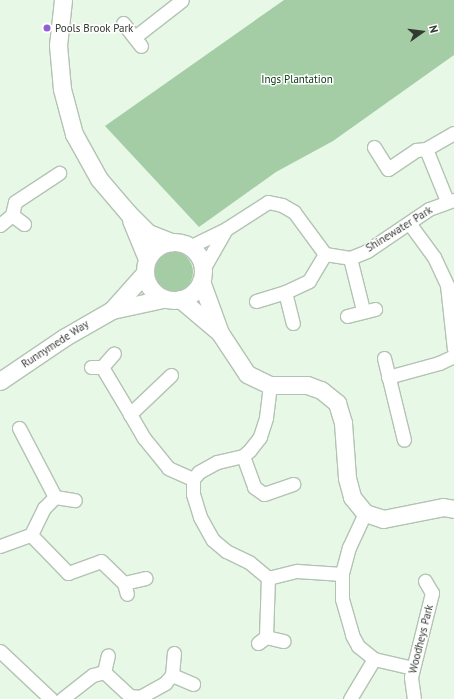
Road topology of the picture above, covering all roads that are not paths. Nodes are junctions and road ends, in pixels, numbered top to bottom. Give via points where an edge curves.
1 (63, 0) edge
2 (182, 0) edge
3 (123, 23) dead end
4 (454, 133) edge
5 (374, 147) dead end
6 (426, 150) junction
7 (59, 173) dead end
8 (451, 201) edge
9 (128, 213) junction
10 (12, 215) junction
11 (409, 223) junction
12 (24, 224) dead end
13 (0, 225) edge
14 (226, 229) junction
15 (172, 242) junction
16 (189, 247) junction
17 (325, 254) junction
18 (350, 258) junction
19 (146, 266) junction
20 (202, 276) junction
21 (450, 283) edge
22 (285, 292) junction
23 (163, 299) junction
24 (180, 299) junction
25 (256, 300) dead end
26 (112, 310) junction
27 (347, 316) dead end
28 (293, 323) dead end
29 (220, 333) junction
30 (454, 349) edge
31 (114, 353) dead end
32 (454, 356) edge
33 (384, 358) dead end
34 (171, 375) dead end
35 (388, 377) junction
36 (1, 378) edge
37 (270, 385) junction
38 (130, 414) junction
39 (19, 428) dead end
40 (404, 440) dead end
41 (242, 456) junction
42 (193, 479) junction
43 (293, 484) dead end
44 (55, 497) junction
45 (75, 500) dead end
46 (454, 509) edge
47 (365, 514) junction
48 (31, 535) junction
49 (0, 546) edge
50 (342, 574) junction
51 (145, 578) dead end
52 (268, 578) junction
53 (425, 581) dead end
54 (284, 641) dead end
55 (0, 651) edge
56 (174, 653) dead end
57 (108, 655) dead end
58 (374, 659) junction
59 (413, 668) junction
60 (104, 672) junction
61 (172, 675) junction
62 (193, 684) dead end
63 (51, 699) edge
64 (62, 699) edge
65 (350, 699) edge
66 (414, 699) edge

1 - 9 street via 58,45 62,89 74,134 99,179
2 - 3 street via 138,41
4 - 6 street
5 - 6 street via 388,169 416,150
6 - 8 street, Shinewater Park
7 - 10 street via 15,202
8 - 11 street, Shinewater Park via 429,209
9 - 15 street via 148,233
9 - 19 street
10 - 12 street
10 - 13 street
11 - 18 street, Shinewater Park via 366,251
11 - 21 street
14 - 16 street
14 - 17 street via 268,202 282,205 294,212
14 - 20 street
15 - 16 street
15 - 19 street via 155,248
16 - 20 street via 198,255
17 - 18 street
17 - 22 street via 309,281
18 - 27 street via 369,310
19 - 23 street via 151,288
19 - 26 street, Runnymede Way
20 - 24 street via 193,295
20 - 29 street
21 - 30 street
22 - 25 street
22 - 28 street
23 - 24 street
23 - 26 street, Runnymede Way
24 - 29 street
26 - 36 street, Runnymede Way
29 - 37 street via 247,374
31 - 38 street via 97,367
32 - 35 street via 439,363
33 - 35 street
34 - 38 street
35 - 40 street
37 - 41 street via 266,418 260,437
37 - 47 street via 307,385 321,390 336,403 344,423 347,478 352,497
38 - 42 street via 144,438 168,468
39 - 44 street
41 - 42 street via 217,462 199,472
41 - 43 street via 254,487 264,494
42 - 52 street via 195,504 213,540 226,551 249,562
44 - 45 street
44 - 48 street via 44,508
46 - 47 street via 443,507 383,519
47 - 50 street via 349,547
48 - 49 street
48 - 51 street via 68,573 101,561 125,589
50 - 52 street via 297,571
50 - 58 street via 342,599 352,635 358,646
52 - 54 street via 262,640
53 - 59 street, Woodheys Park via 432,593
55 - 63 street
56 - 61 street
57 - 60 street
58 - 59 street
58 - 65 street
59 - 66 street, Woodheys Park
60 - 61 street via 130,696 140,697 165,683
60 - 64 street via 93,675
61 - 62 street

